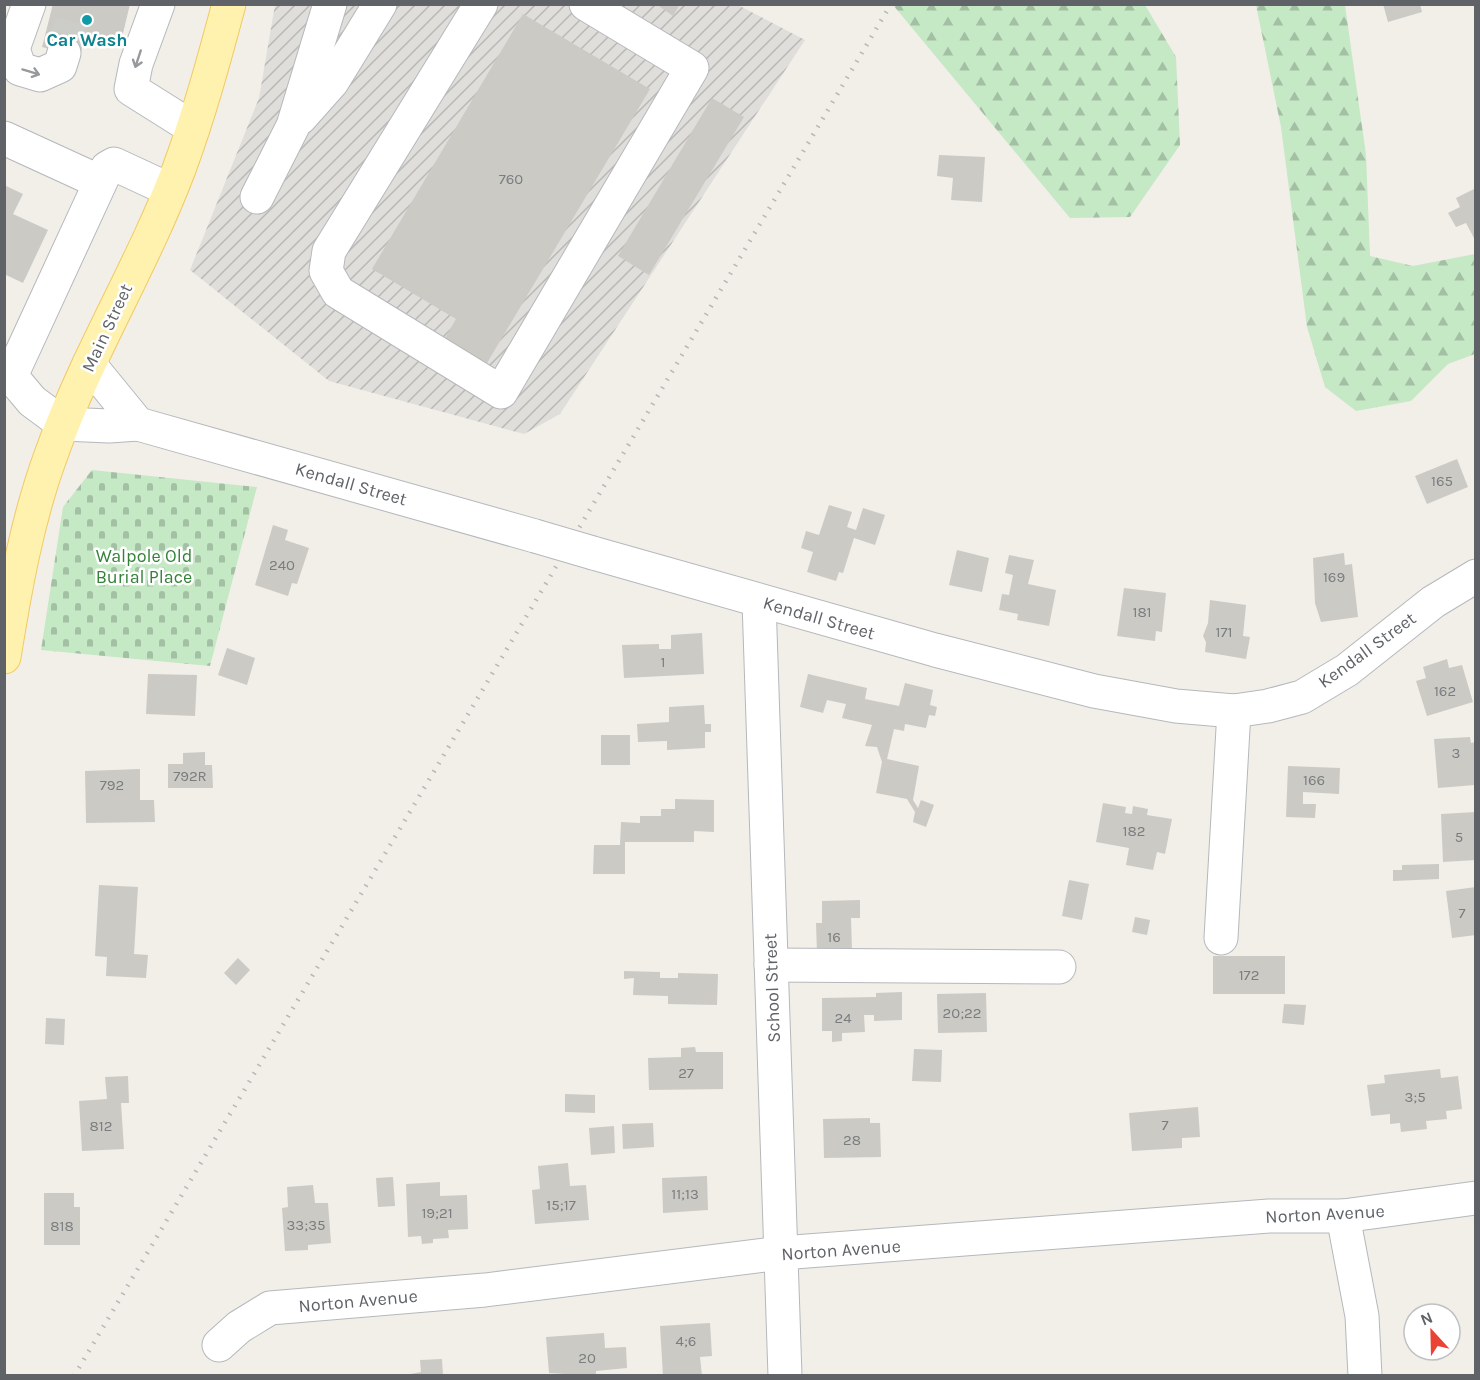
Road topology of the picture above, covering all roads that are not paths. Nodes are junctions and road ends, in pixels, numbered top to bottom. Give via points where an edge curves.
1 (29, 4) edge
2 (158, 4) edge
3 (229, 4) edge
4 (330, 4) edge
5 (380, 4) edge
6 (481, 4) edge
7 (586, 4) edge
8 (64, 52) tunnel mouth
9 (293, 126) junction
10 (193, 128) junction
11 (4, 138) edge
12 (100, 182) junction
13 (170, 190) junction
14 (257, 197) dead end
15 (89, 364) junction
16 (8, 374) edge
17 (63, 424) junction
18 (138, 424) junction
19 (13, 562) edge
20 (1476, 576) edge
21 (759, 601) junction
22 (5, 647) edge
23 (1234, 711) junction
24 (1221, 938) dead end
25 (771, 965) junction
26 (1059, 967) dead end
27 (1476, 1198) edge
28 (1343, 1216) junction
29 (781, 1253) junction
30 (219, 1345) dead end
31 (785, 1376) edge
32 (1365, 1376) edge

1 -> 8 street via 13,49 20,69 40,75 60,66
2 -> 10 street via 131,89
3 - 10 main road, Main Street
4 - 9 street
5 - 9 street via 332,82
6 - 7 street via 329,251 326,271 338,292 501,392 692,68
9 - 14 street
10 - 13 main road, Main Street
11 - 12 street
12 - 13 street via 107,168 114,164
12 - 16 street
13 - 15 main road, Main Street
15 - 17 main road, Main Street
15 - 18 street
16 - 17 street via 32,401
17 - 18 street, Kendall Street
17 - 19 main road, Main Street
18 - 21 street, Kendall Street, bridge
19 - 22 main road, Main Street
20 - 23 street, Kendall Street via 1433,602 1347,670 1302,697
21 - 23 street, Kendall Street via 1094,692
21 - 25 street, School Street
23 - 24 street
25 - 26 street
25 - 29 street, School Street
27 - 28 street, Norton Avenue
28 - 29 street, Norton Avenue via 1269,1216
28 - 32 street via 1362,1316
29 - 30 street, Norton Avenue via 484,1290 270,1308
29 - 31 street, School Street

